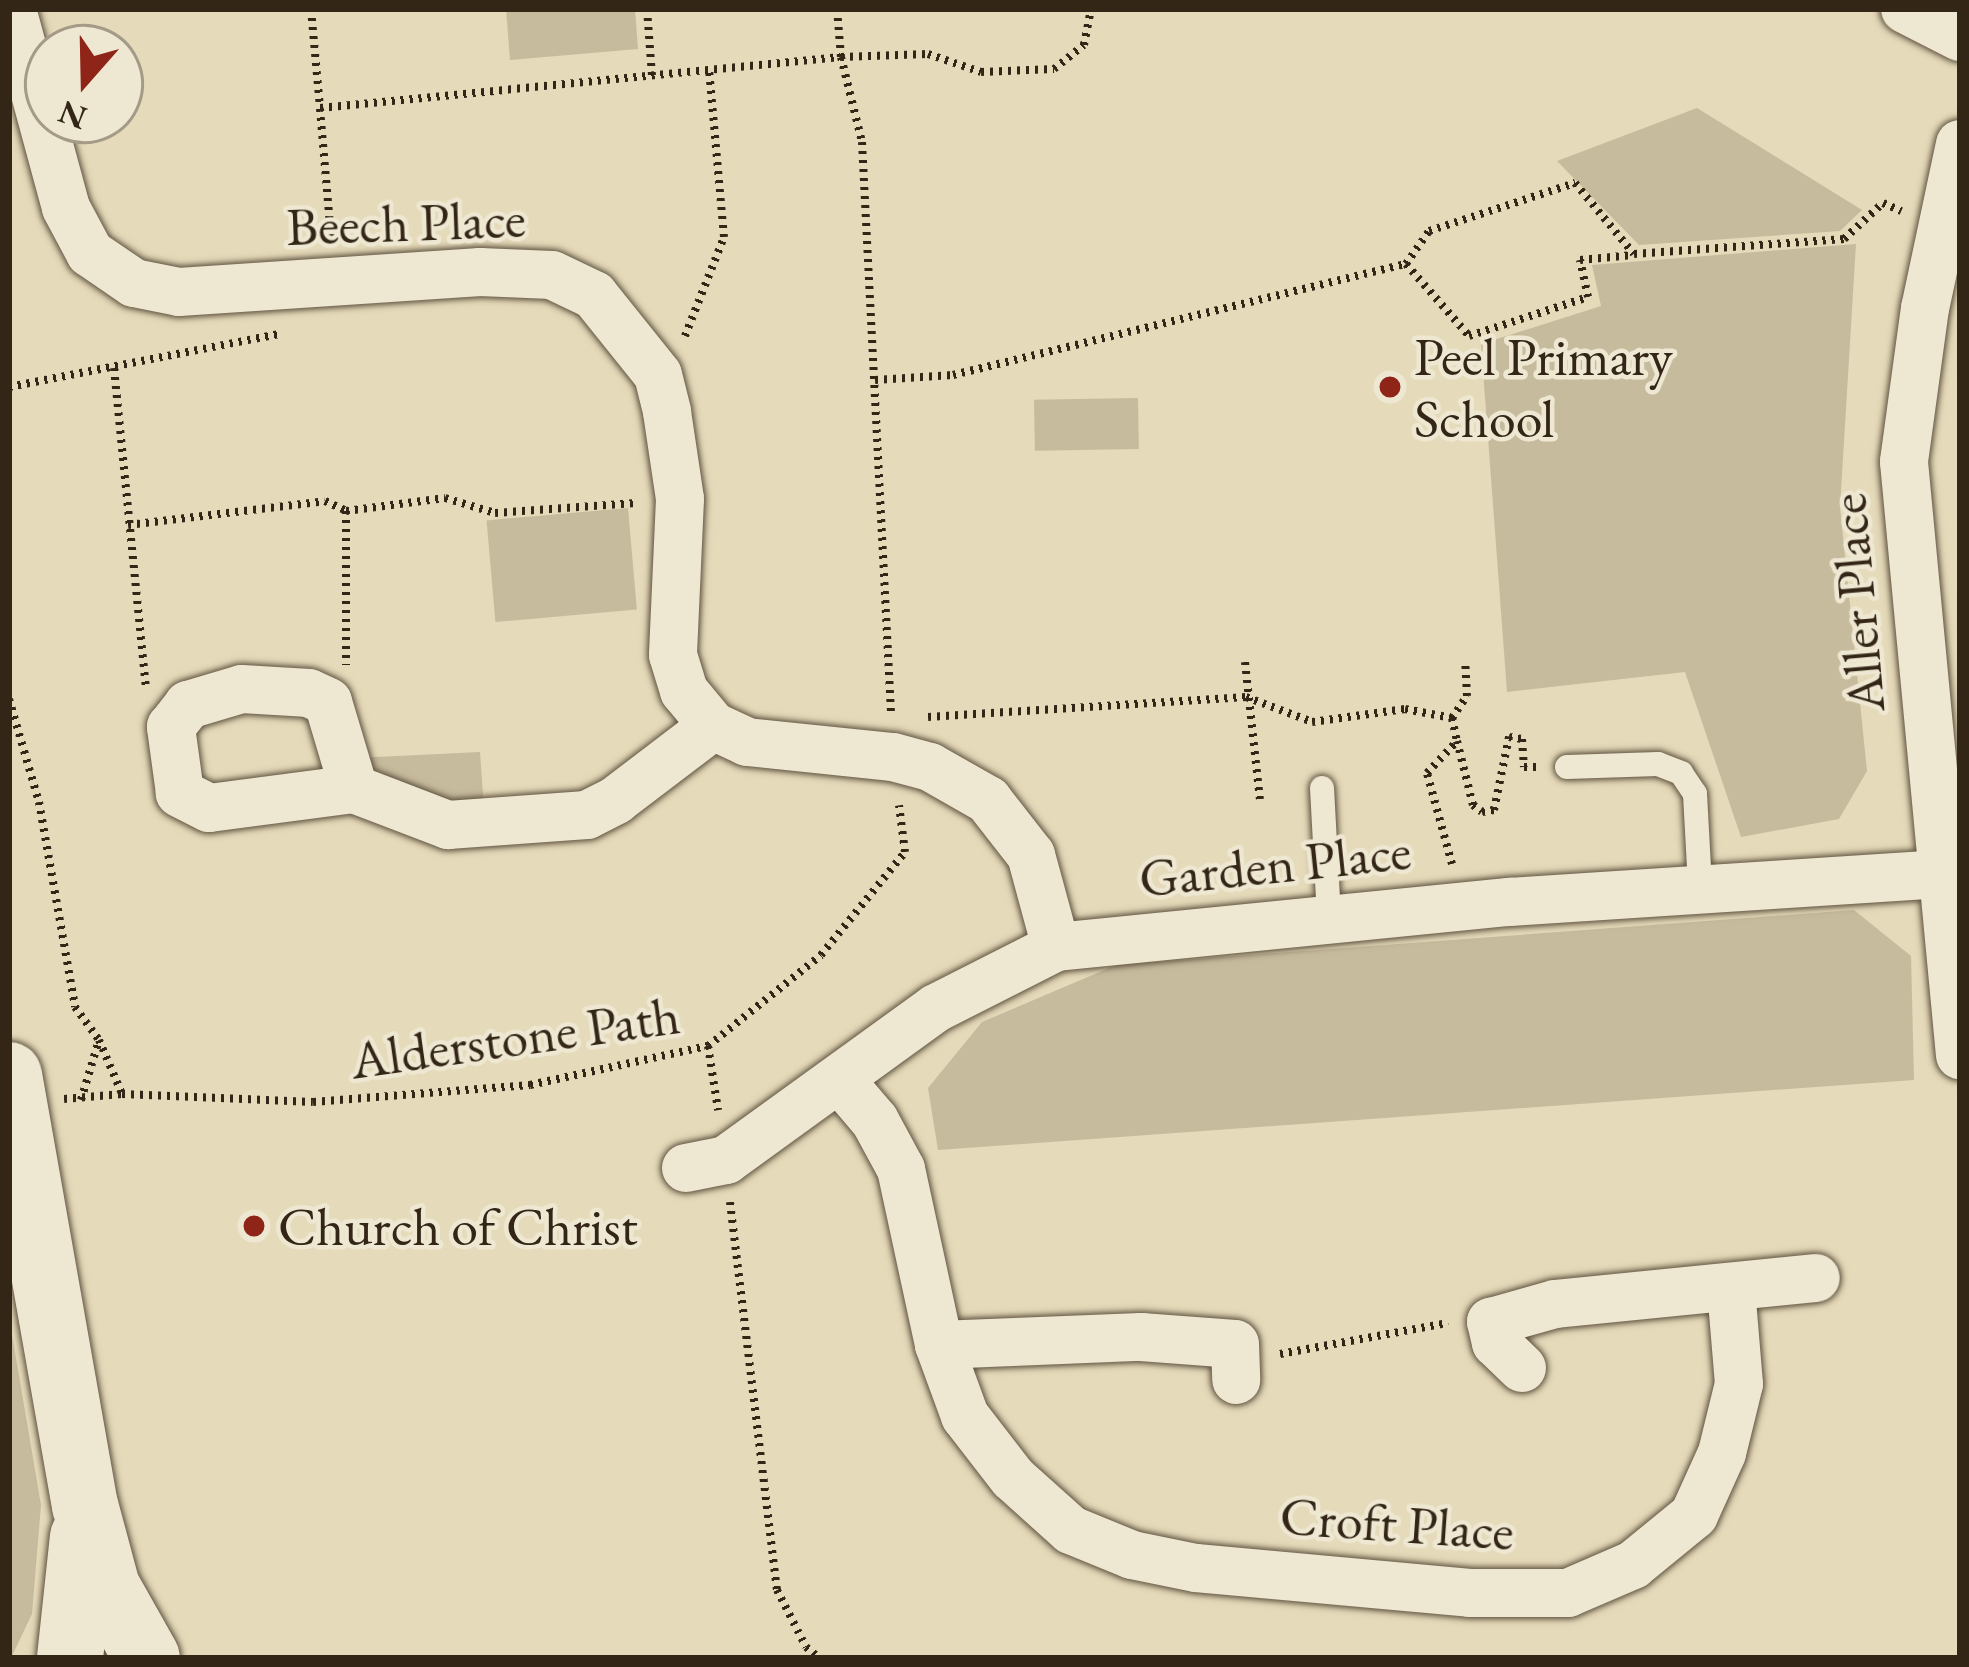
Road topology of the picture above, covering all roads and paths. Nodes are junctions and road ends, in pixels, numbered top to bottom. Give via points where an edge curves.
1 (12, 9) edge
2 (310, 9) edge
3 (647, 9) edge
4 (837, 9) edge
5 (1090, 9) edge
6 (1905, 9) edge
7 (1960, 37) edge
8 (841, 57) junction
9 (709, 70) junction
10 (652, 76) junction
11 (320, 107) junction
12 (1960, 144) edge
13 (1941, 228) junction
14 (1634, 254) junction
15 (1406, 264) junction
16 (335, 284) junction
17 (114, 368) junction
18 (658, 375) junction
19 (875, 380) junction
20 (9, 387) edge
21 (680, 499) junction
22 (346, 511) junction
23 (128, 525) junction
24 (1245, 662) dead end
25 (1465, 663) dead end
26 (1246, 697) junction
27 (9, 699) edge
28 (328, 702) junction
29 (1452, 718) junction
30 (713, 726) junction
31 (171, 727) junction
32 (1457, 741) junction
33 (893, 757) junction
34 (1567, 767) joint
35 (1322, 788) dead end
36 (355, 789) junction
37 (1260, 799) dead end
38 (1941, 874) junction
39 (1700, 886) junction
40 (1467, 905) junction
41 (1329, 917) junction
42 (1056, 947) junction
43 (99, 1040) junction
44 (708, 1046) junction
45 (1960, 1055) edge
46 (9, 1075) edge
47 (841, 1081) junction
48 (122, 1094) junction
49 (706, 1164) junction
50 (1816, 1278) dead end
51 (1731, 1288) junction
52 (1491, 1322) junction
53 (939, 1346) junction
54 (1522, 1368) dead end
55 (1237, 1369) joint
56 (85, 1505) junction
57 (70, 1658) edge
58 (147, 1658) edge
59 (819, 1658) edge

1 - 16 street, Beech Place via 66,208 90,253 134,283 179,292
2 - 11 path
3 - 10 path
4 - 8 path
5 - 8 path via 1084,45 1054,69 981,72 928,54
6 - 7 street
8 - 9 path
8 - 19 path via 862,142
9 - 10 path
9 - 18 path via 724,237 678,352
10 - 11 path
11 - 16 path
12 - 13 street, Aller Place
13 - 14 path via 1883,203 1844,239
13 - 38 street, Aller Place via 1904,462
14 - 15 path via 1575,183 1429,231
14 - 15 path via 1580,260 1588,297 1468,336
15 - 19 path via 953,375
16 - 17 path via 281,333
16 - 18 street, Beech Place via 552,275 594,295
17 - 20 path
17 - 23 path
18 - 21 street, Beech Place
19 - 26 path via 891,717
21 - 22 path via 495,514 445,498
21 - 30 street, Beech Place via 673,655 684,691
22 - 23 path via 325,501
22 - 28 path via 346,694
23 - 31 path via 146,692
24 - 26 path
25 - 29 path via 1467,696
26 - 29 path via 1312,722 1406,710
26 - 37 path
27 - 43 path via 39,802 76,1007
28 - 31 street via 309,692 242,689 188,705
28 - 36 street
29 - 32 path
30 - 33 street via 788,750
30 - 36 street via 587,815 448,825
31 - 36 street via 180,793 209,808
32 - 34 path via 1473,805 1482,812 1494,810 1509,737 1522,739 1524,767
32 - 40 path via 1427,773
33 - 42 street via 930,767 988,800 1031,855
33 - 44 path via 904,851 821,955
34 - 39 lane via 1658,764 1681,773 1695,794
35 - 41 lane
38 - 39 street, Garden Place
38 - 45 street, Aller Place
39 - 40 street, Garden Place
40 - 41 street, Garden Place
41 - 42 street, Garden Place
42 - 47 street, Garden Place via 936,1008
43 - 48 path
43 - 48 path, Alderstone Path via 81,1100
44 - 48 path, Alderstone Path via 509,1087 313,1102
44 - 49 path, Alderstone Path
46 - 56 street
47 - 49 street, Garden Place
47 - 53 street, Croft Place via 901,1169
49 - 59 path, Alderstone Path via 777,1590
50 - 51 street
51 - 52 street via 1556,1304
51 - 53 street, Croft Place via 1739,1384 1722,1453 1694,1515 1633,1565 1568,1593 1349,1584 1132,1555 1071,1530 1013,1478 965,1416
52 - 54 street via 1496,1343
52 - 55 path via 1453,1322
53 - 55 street via 1141,1337 1235,1344
56 - 57 street
56 - 58 street via 107,1587

